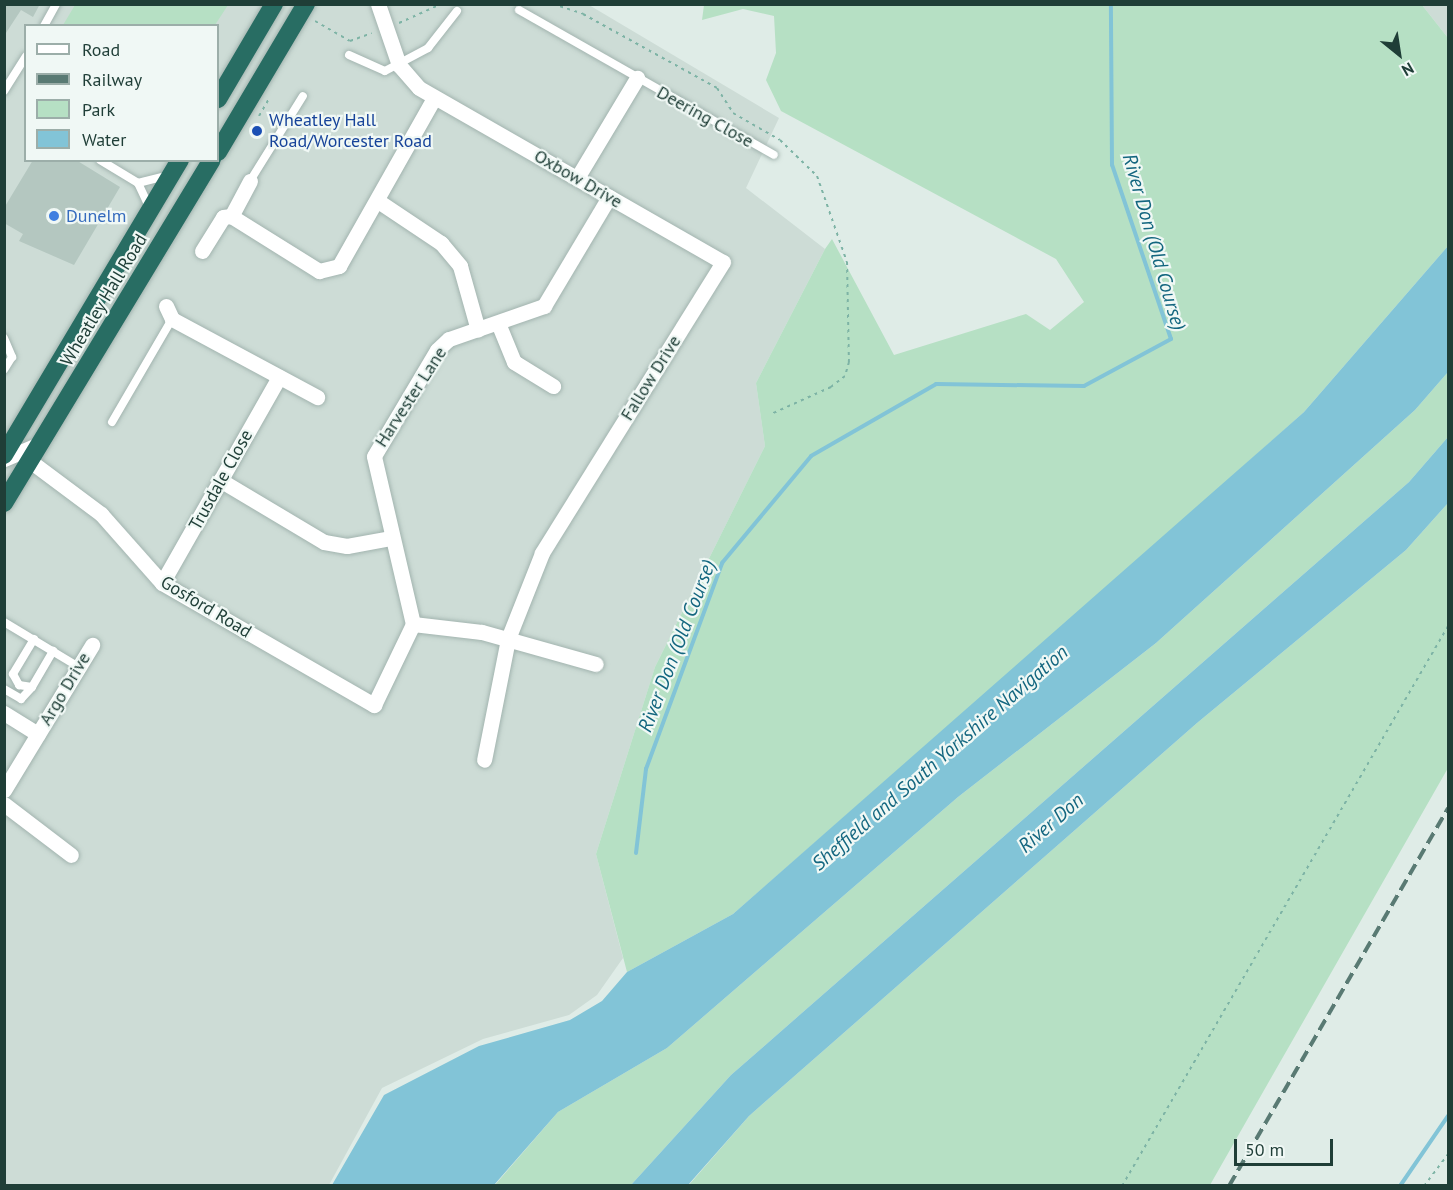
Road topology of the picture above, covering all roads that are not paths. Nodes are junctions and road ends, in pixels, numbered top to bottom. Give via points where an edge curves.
1 (56, 4) edge
2 (274, 4) edge
3 (378, 4) edge
4 (519, 10) dead end
5 (308, 11) edge
6 (457, 11) dead end
7 (45, 24) edge
8 (349, 55) dead end
9 (24, 59) edge
10 (399, 64) junction
11 (637, 78) junction
12 (4, 91) edge
13 (303, 96) dead end
14 (219, 97) edge
15 (434, 98) junction
16 (219, 150) edge
17 (774, 155) dead end
18 (103, 162) edge
19 (211, 162) edge
20 (177, 166) edge
21 (577, 178) junction
22 (250, 182) joint
23 (138, 183) junction
24 (609, 197) junction
25 (378, 201) junction
26 (151, 210) junction
27 (231, 216) junction
28 (202, 251) dead end
29 (723, 262) joint
30 (169, 313) joint
31 (498, 323) junction
32 (478, 330) junction
33 (4, 338) edge
34 (4, 370) edge
35 (279, 376) junction
36 (553, 386) dead end
37 (317, 397) dead end
38 (112, 422) dead end
39 (42, 442) junction
40 (4, 457) edge
41 (30, 461) junction
42 (220, 480) junction
43 (4, 481) edge
44 (4, 503) edge
45 (391, 538) junction
46 (162, 584) junction
47 (4, 622) edge
48 (413, 624) junction
49 (34, 639) junction
50 (508, 639) junction
51 (92, 645) dead end
52 (53, 651) junction
53 (596, 664) dead end
54 (79, 667) junction
55 (32, 687) junction
56 (4, 689) edge
57 (4, 712) edge
58 (38, 734) junction
59 (484, 760) dead end
60 (4, 790) edge
61 (4, 804) edge
62 (71, 855) dead end

1 - 7 lane
2 - 14 highway
3 - 10 street
4 - 11 lane, Deering Close
5 - 16 highway
6 - 10 lane via 428,48
8 - 10 lane via 377,71
9 - 12 lane
10 - 15 street, Oxbow Drive
11 - 17 lane, Deering Close
11 - 21 street, Deering Close
13 - 22 lane
15 - 21 street, Oxbow Drive
15 - 25 street
18 - 23 lane
19 - 39 highway, Wheatley Hall Road
20 - 23 lane
20 - 26 highway, Wheatley Hall Road
21 - 24 street, Oxbow Drive
22 - 27 street
23 - 26 lane
24 - 29 street, Oxbow Drive
24 - 31 street, Harvester Lane via 544,306
25 - 27 street via 339,266 328,271 319,271
25 - 32 street via 441,243 460,266
26 - 40 highway, Wheatley Hall Road
27 - 28 street via 223,217
29 - 50 street, Fallow Drive via 542,553
30 - 35 street
30 - 38 lane
31 - 32 street, Harvester Lane
31 - 36 street via 514,362
32 - 45 street, Harvester Lane via 437,350 374,456
33 - 34 lane via 12,357
35 - 37 street
35 - 42 street, Trusdale Close
39 - 40 street
39 - 41 highway, Wheatley Hall Road
41 - 43 highway, Wheatley Hall Road
41 - 44 highway, Wheatley Hall Road
41 - 46 street, Gosford Road via 101,514
42 - 45 street via 324,542 347,546
42 - 46 street, Trusdale Close
45 - 48 street, Harvester Lane
46 - 48 street, Gosford Road via 374,705
47 - 49 lane
48 - 50 street
49 - 52 lane
49 - 55 lane via 12,678
50 - 53 street
50 - 59 street, Fallow Drive
51 - 54 street, Argo Drive
52 - 54 lane
52 - 55 lane
54 - 58 street, Argo Drive
55 - 56 lane via 21,699
57 - 58 street, Argo Drive
58 - 60 street, Argo Drive
61 - 62 street

